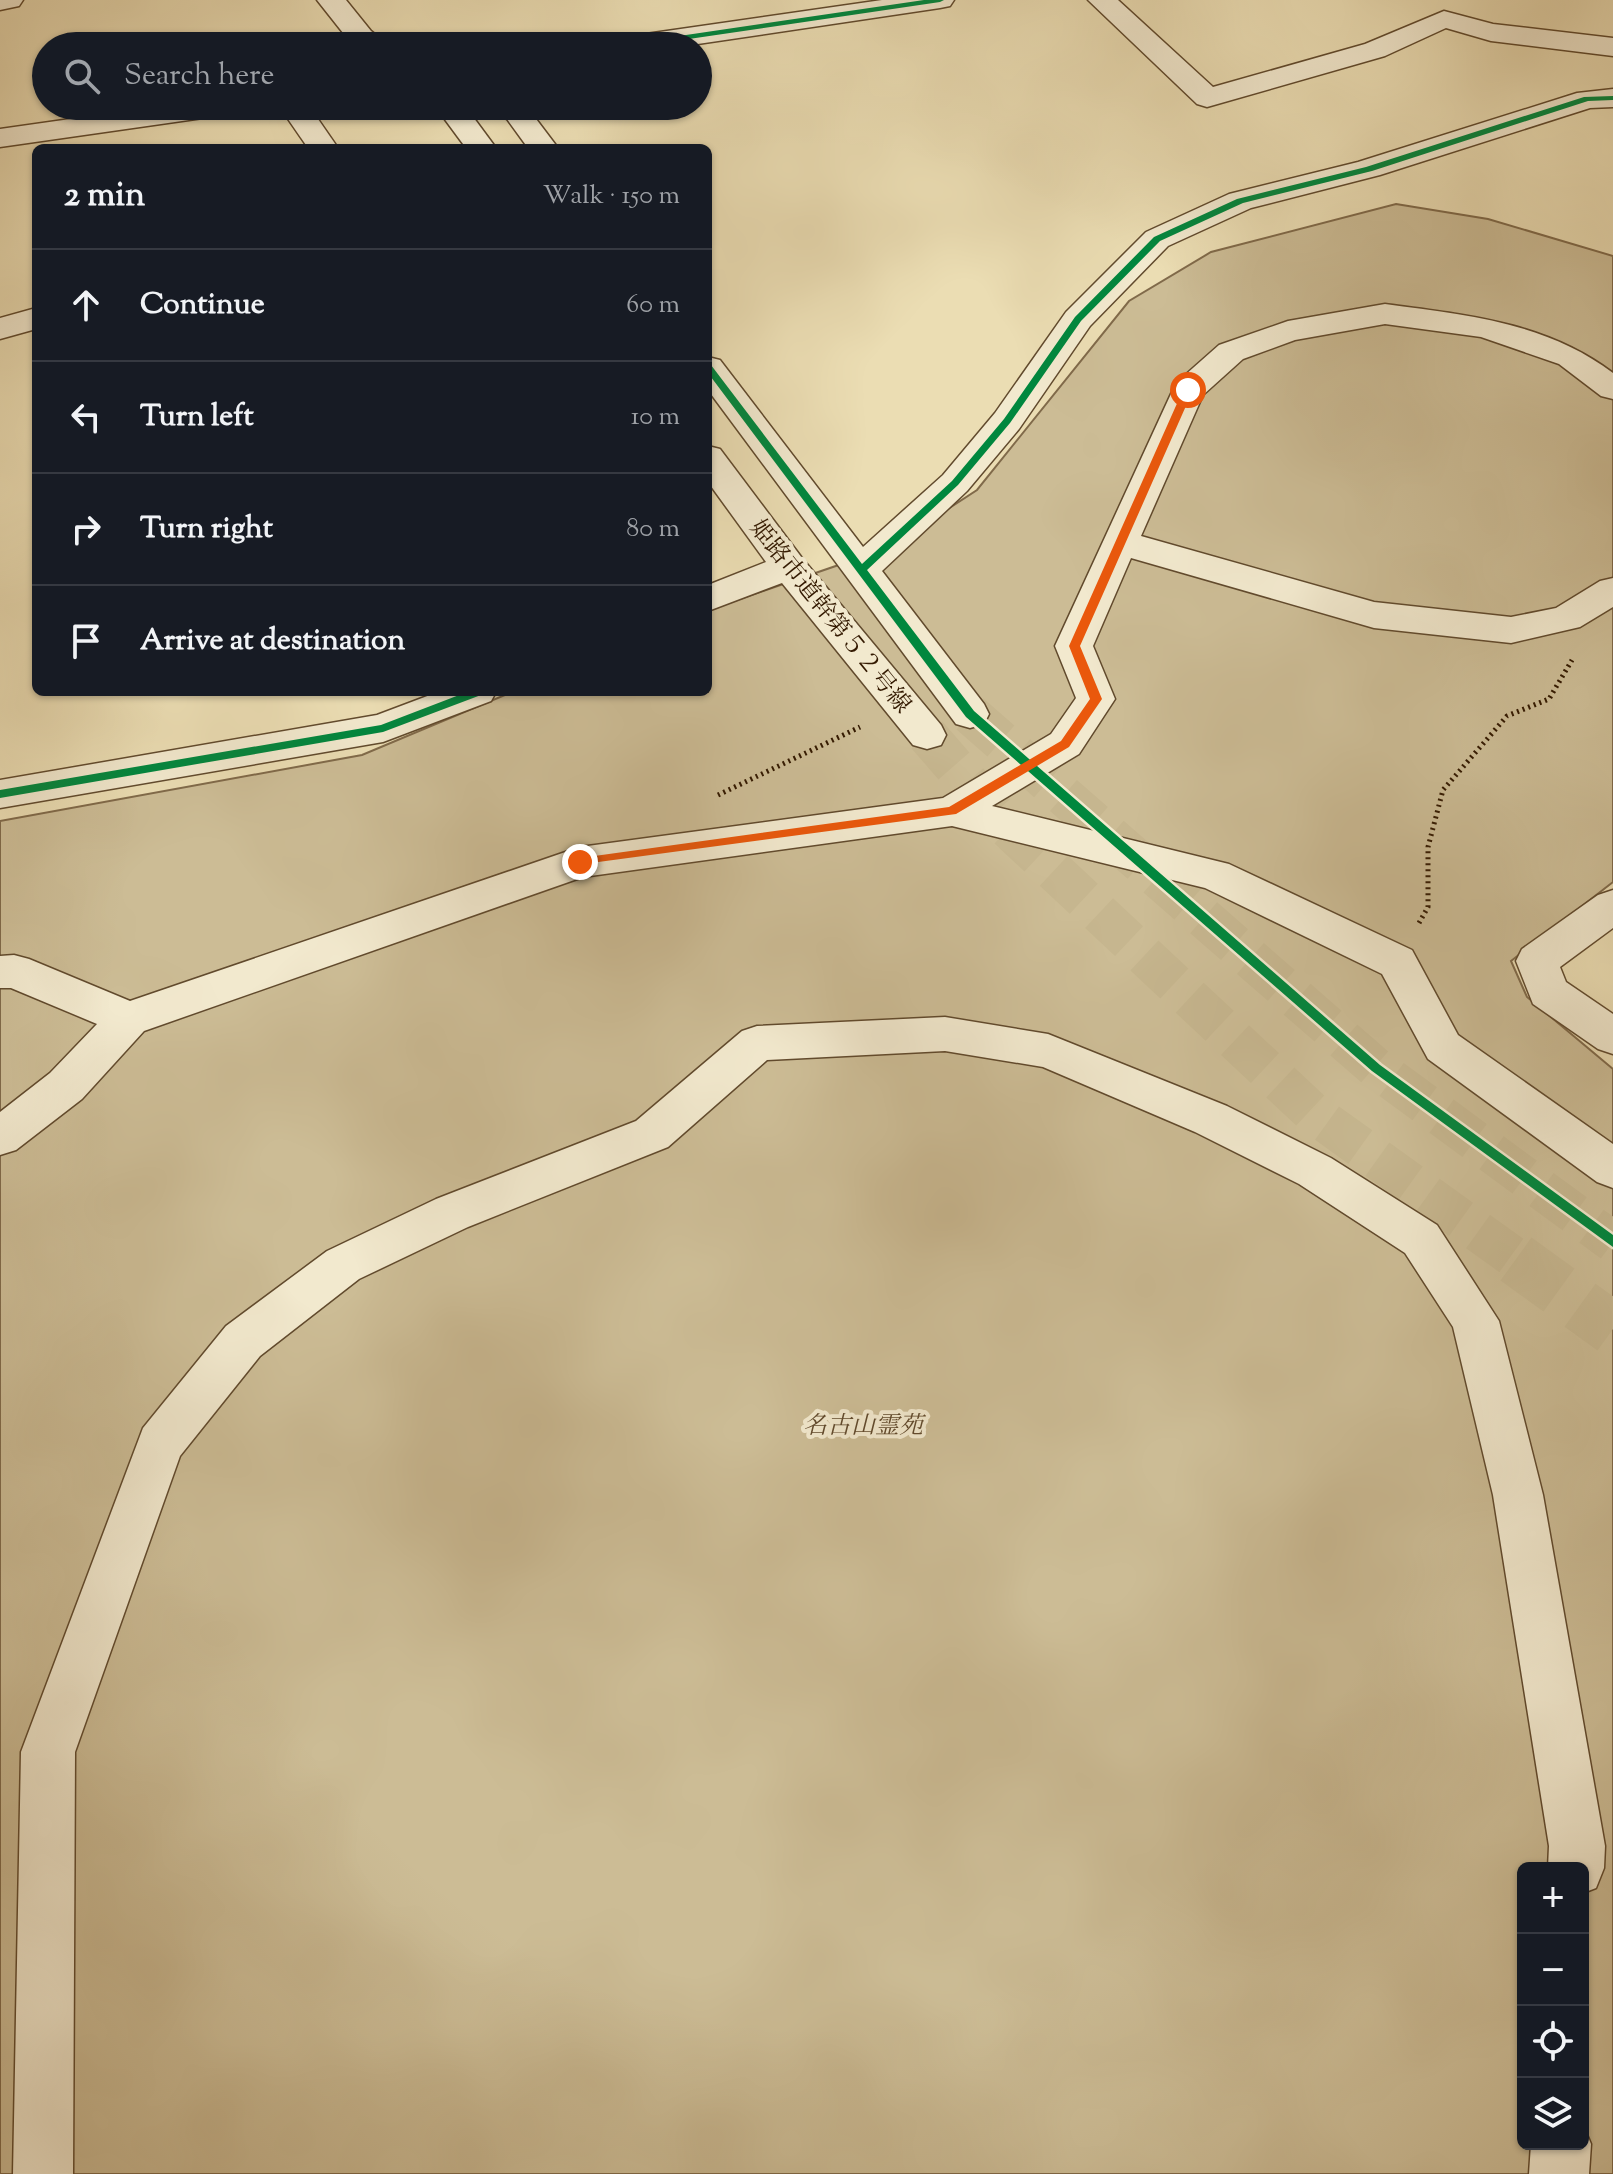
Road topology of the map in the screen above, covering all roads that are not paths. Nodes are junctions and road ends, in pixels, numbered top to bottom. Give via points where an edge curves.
1 (9, 0) edge
2 (331, 0) edge
3 (940, 0) edge
4 (1102, 0) edge
5 (0, 2) edge
6 (357, 32) edge
7 (712, 33) edge
8 (1613, 47) edge
9 (1613, 98) edge
10 (170, 120) edge
11 (304, 120) edge
12 (460, 120) edge
13 (522, 120) edge
14 (104, 137) edge
15 (0, 138) edge
16 (320, 144) edge
17 (478, 144) edge
18 (540, 144) edge
19 (32, 319) edge
20 (0, 329) edge
21 (712, 372) edge
22 (1613, 389) edge
23 (712, 462) edge
24 (1123, 543) junction
25 (789, 567) junction
26 (861, 570) junction
27 (1613, 590) edge
28 (712, 597) edge
29 (467, 696) edge
30 (970, 714) tunnel mouth
31 (927, 735) tunnel mouth
32 (0, 794) edge
33 (952, 811) junction
34 (1613, 906) edge
35 (0, 972) edge
36 (129, 1019) junction
37 (1613, 1037) edge
38 (0, 1137) edge
39 (1613, 1169) edge
40 (1576, 1862) edge
41 (1561, 2150) edge
42 (43, 2174) edge
43 (1559, 2174) edge

1 - 5 street
2 - 6 street
3 - 7 street
4 - 8 street via 1207,98 1375,50 1444,19 1491,32
9 - 26 street via 1587,99 1369,169 1240,201 1157,239 1078,319 1007,421 955,483
10 - 14 street
11 - 16 street
12 - 17 street
13 - 18 street
14 - 15 street
19 - 20 street
21 - 26 street, 姫路市道幹第５２号線
22 - 24 street via 1571,357 1486,328 1385,314 1288,331 1231,352 1188,390
23 - 25 street, 姫路市道幹第５２号線
24 - 27 street via 1374,615 1511,630 1567,618
24 - 33 street via 1074,646 1096,699 1065,744
25 - 28 street
25 - 31 street, 姫路市道幹第５２号線
26 - 30 street, 姫路市道幹第５２号線
29 - 32 street via 383,728
33 - 36 street via 580,862
33 - 39 street via 1215,875 1397,962 1443,1047
34 - 37 street via 1537,961 1548,992
35 - 36 street via 14,971
36 - 38 street via 66,1086
40 - 42 street via 1518,1495 1475,1321 1421,1239 1315,1171 1211,1119 1048,1051 945,1034 757,1043 652,1134 452,1213 343,1265 243,1341 160,1444 48,1752
41 - 43 street

